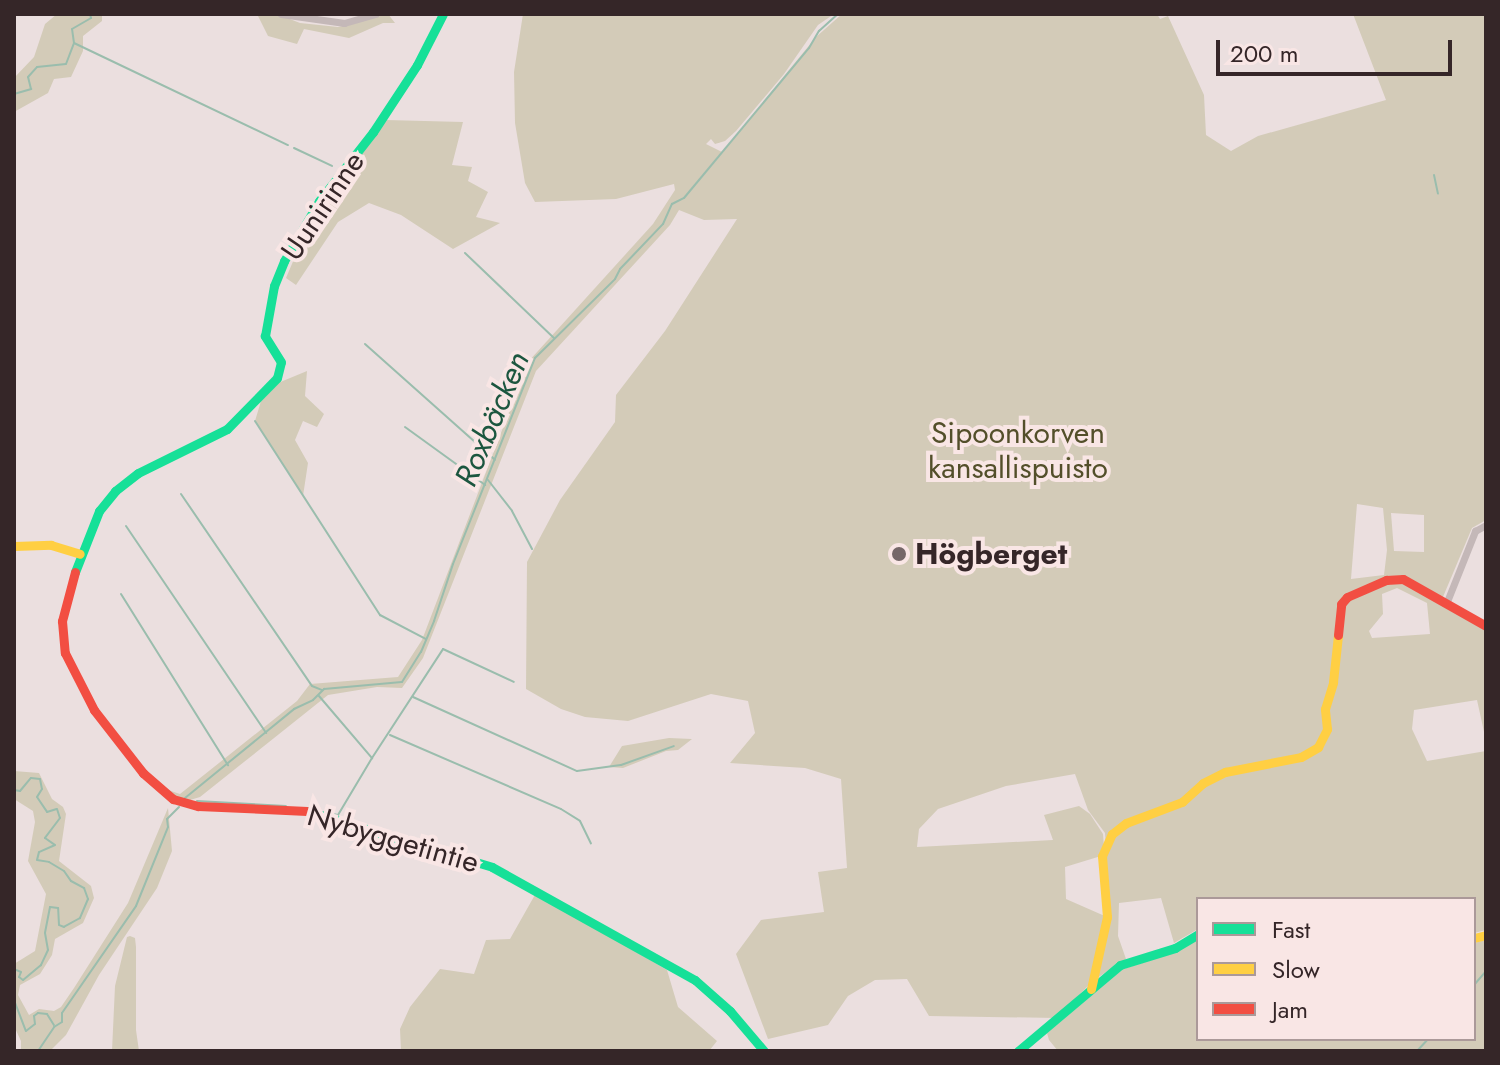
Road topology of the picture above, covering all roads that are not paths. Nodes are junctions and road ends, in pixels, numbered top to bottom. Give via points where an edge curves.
1 (281, 14) edge
2 (376, 14) edge
3 (443, 14) edge
4 (1486, 525) edge
5 (14, 546) edge
6 (80, 554) junction
7 (1446, 604) junction
8 (1486, 626) edge
9 (1196, 935) edge
10 (1091, 989) junction
11 (764, 1051) edge
12 (1018, 1051) edge

1 - 2 street via 344,23
3 - 6 street, Uunirinne via 415,69 314,209 284,261 265,336 281,362 277,378 227,429 153,464 115,491 99,511
4 - 7 street via 1475,531
5 - 6 street via 51,545
6 - 11 street, Nybyggetintie via 62,621 65,653 94,710 159,790 198,806 321,814 492,867 695,980
7 - 8 street
7 - 10 street via 1403,579 1386,580 1347,597 1341,604 1325,709 1327,729 1318,747 1301,757 1225,772 1182,802 1126,823 1112,834 1102,856 1107,917
9 - 10 street via 1175,948 1120,965
10 - 12 street

